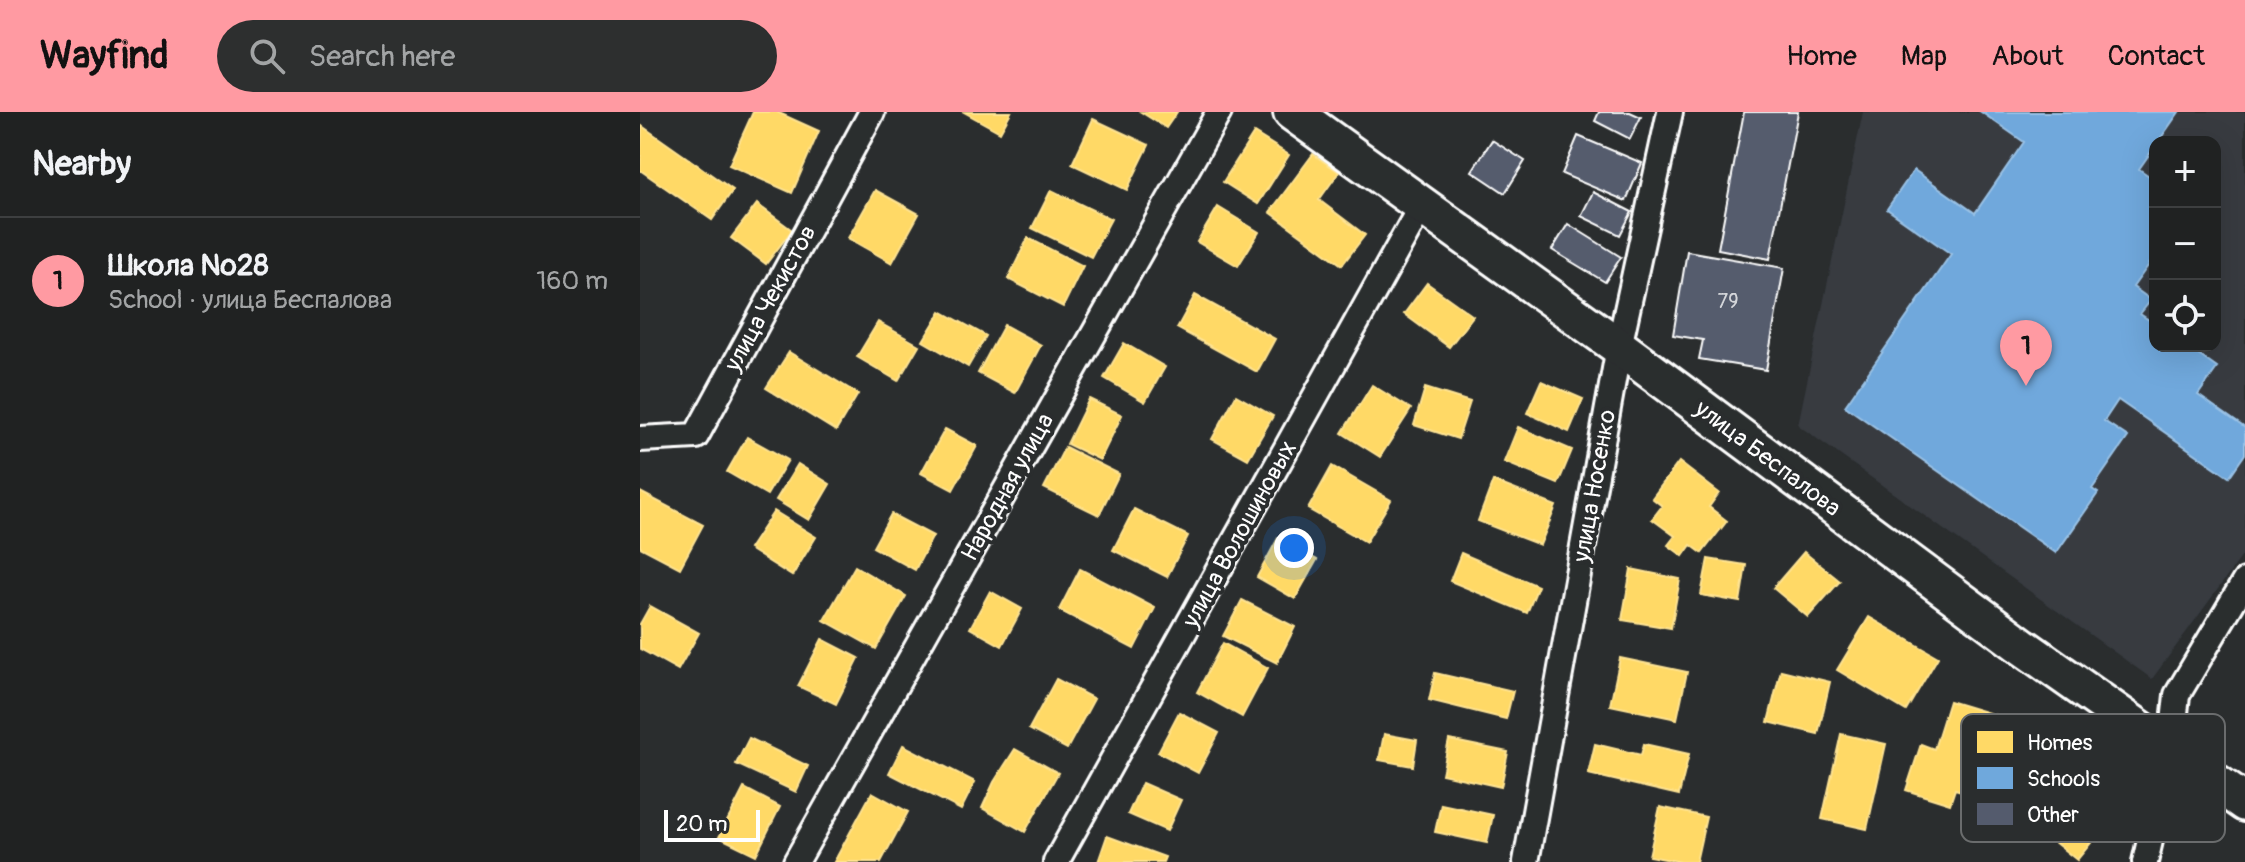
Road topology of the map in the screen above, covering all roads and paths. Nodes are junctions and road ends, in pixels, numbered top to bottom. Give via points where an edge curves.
1 (872, 112) edge
2 (1219, 112) edge
3 (1292, 112) edge
4 (1670, 112) edge
5 (1422, 205) junction
6 (1619, 347) junction
7 (640, 439) edge
8 (2245, 581) edge
9 (2119, 714) edge
10 (2175, 714) edge
11 (2225, 789) edge
12 (2245, 803) edge
13 (2150, 842) edge
14 (796, 862) edge
15 (1056, 862) edge
16 (1526, 862) edge
17 (2145, 862) edge

1 - 7 street, улица Чекистов via 696,436
2 - 14 street, Народная улица
3 - 5 main road, улица Беспалова
4 - 6 street, улица Носенко
5 - 6 main road, улица Беспалова
5 - 15 street, улица Волошиновых
6 - 9 main road, улица Беспалова
6 - 16 street, улица Носенко
8 - 10 street via 2177,695
11 - 12 main road, улица Беспалова
13 - 17 street

